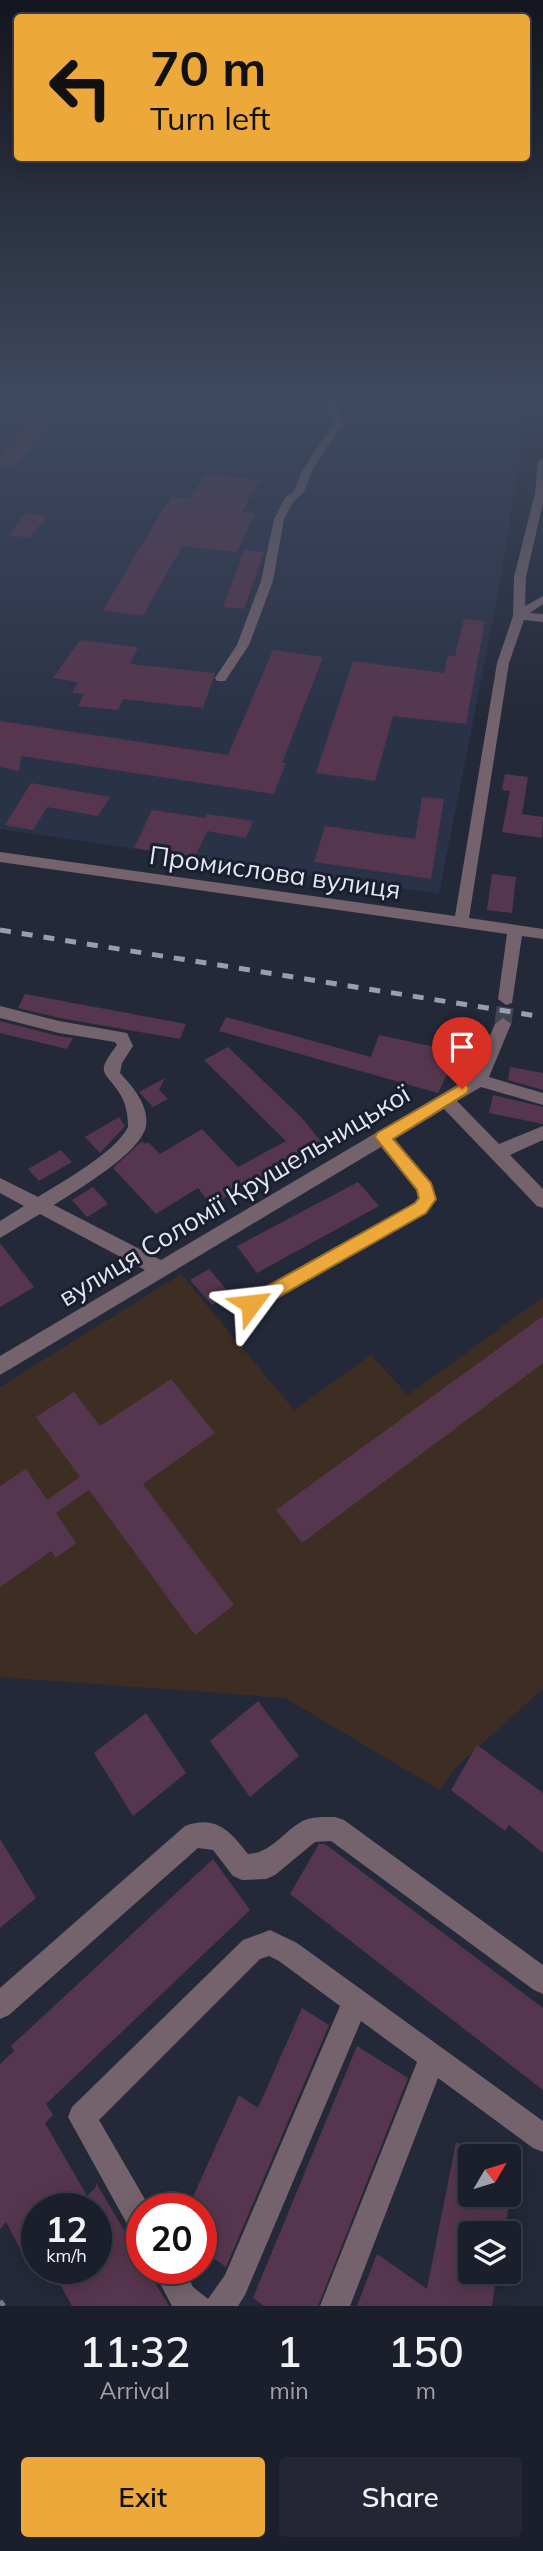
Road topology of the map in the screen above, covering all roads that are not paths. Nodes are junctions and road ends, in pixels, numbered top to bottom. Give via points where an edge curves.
1 (284, 509) edge
2 (536, 509) edge
3 (543, 599) edge
4 (519, 616) junction
5 (543, 618) edge
6 (220, 678) dead end
7 (0, 857) edge
8 (461, 924) junction
9 (515, 930) junction
10 (543, 934) edge
11 (506, 999) tunnel mouth
12 (0, 1012) edge
13 (503, 1024) tunnel mouth
14 (479, 1080) junction
15 (445, 1098) junction
16 (543, 1099) edge
17 (543, 1133) edge
18 (383, 1137) junction
19 (499, 1152) junction
20 (0, 1185) edge
21 (543, 1201) edge
22 (41, 1205) junction
23 (0, 1230) edge
24 (160, 1269) junction
25 (251, 1304) dead end
26 (0, 1366) edge
27 (543, 1981) edge
28 (356, 2001) junction
29 (0, 2006) edge
30 (432, 2057) junction
31 (543, 2138) edge
32 (126, 2195) edge
33 (176, 2284) edge
34 (196, 2306) edge
35 (220, 2306) edge
36 (335, 2306) edge

1 - 6 street via 267,580 243,645
2 - 4 street via 520,576
3 - 4 street
4 - 5 street
4 - 8 street via 503,663
7 - 8 street, Промислова вулиця
8 - 9 street, Промислова вулиця
9 - 10 street, Промислова вулиця
9 - 11 street
12 - 22 street via 113,1034 121,1037 125,1046 112,1072 132,1103 136,1134
13 - 14 street
14 - 15 street, вулиця Соломії Крушельницької
14 - 16 street
15 - 18 street, вулиця Соломії Крушельницької
15 - 19 street
17 - 19 street
18 - 24 street, вулиця Соломії Крушельницької
18 - 25 street via 425,1188 427,1199 420,1208
19 - 21 street
20 - 22 street
22 - 23 street
22 - 24 street
24 - 26 street, вулиця Соломії Крушельницької
27 - 29 street via 335,1829 310,1830 266,1866 242,1867 220,1838 194,1835
28 - 30 street
28 - 32 street via 288,1952 270,1943 252,1949 82,2117
28 - 35 street via 235,2285
30 - 31 street
30 - 36 street
33 - 34 street

